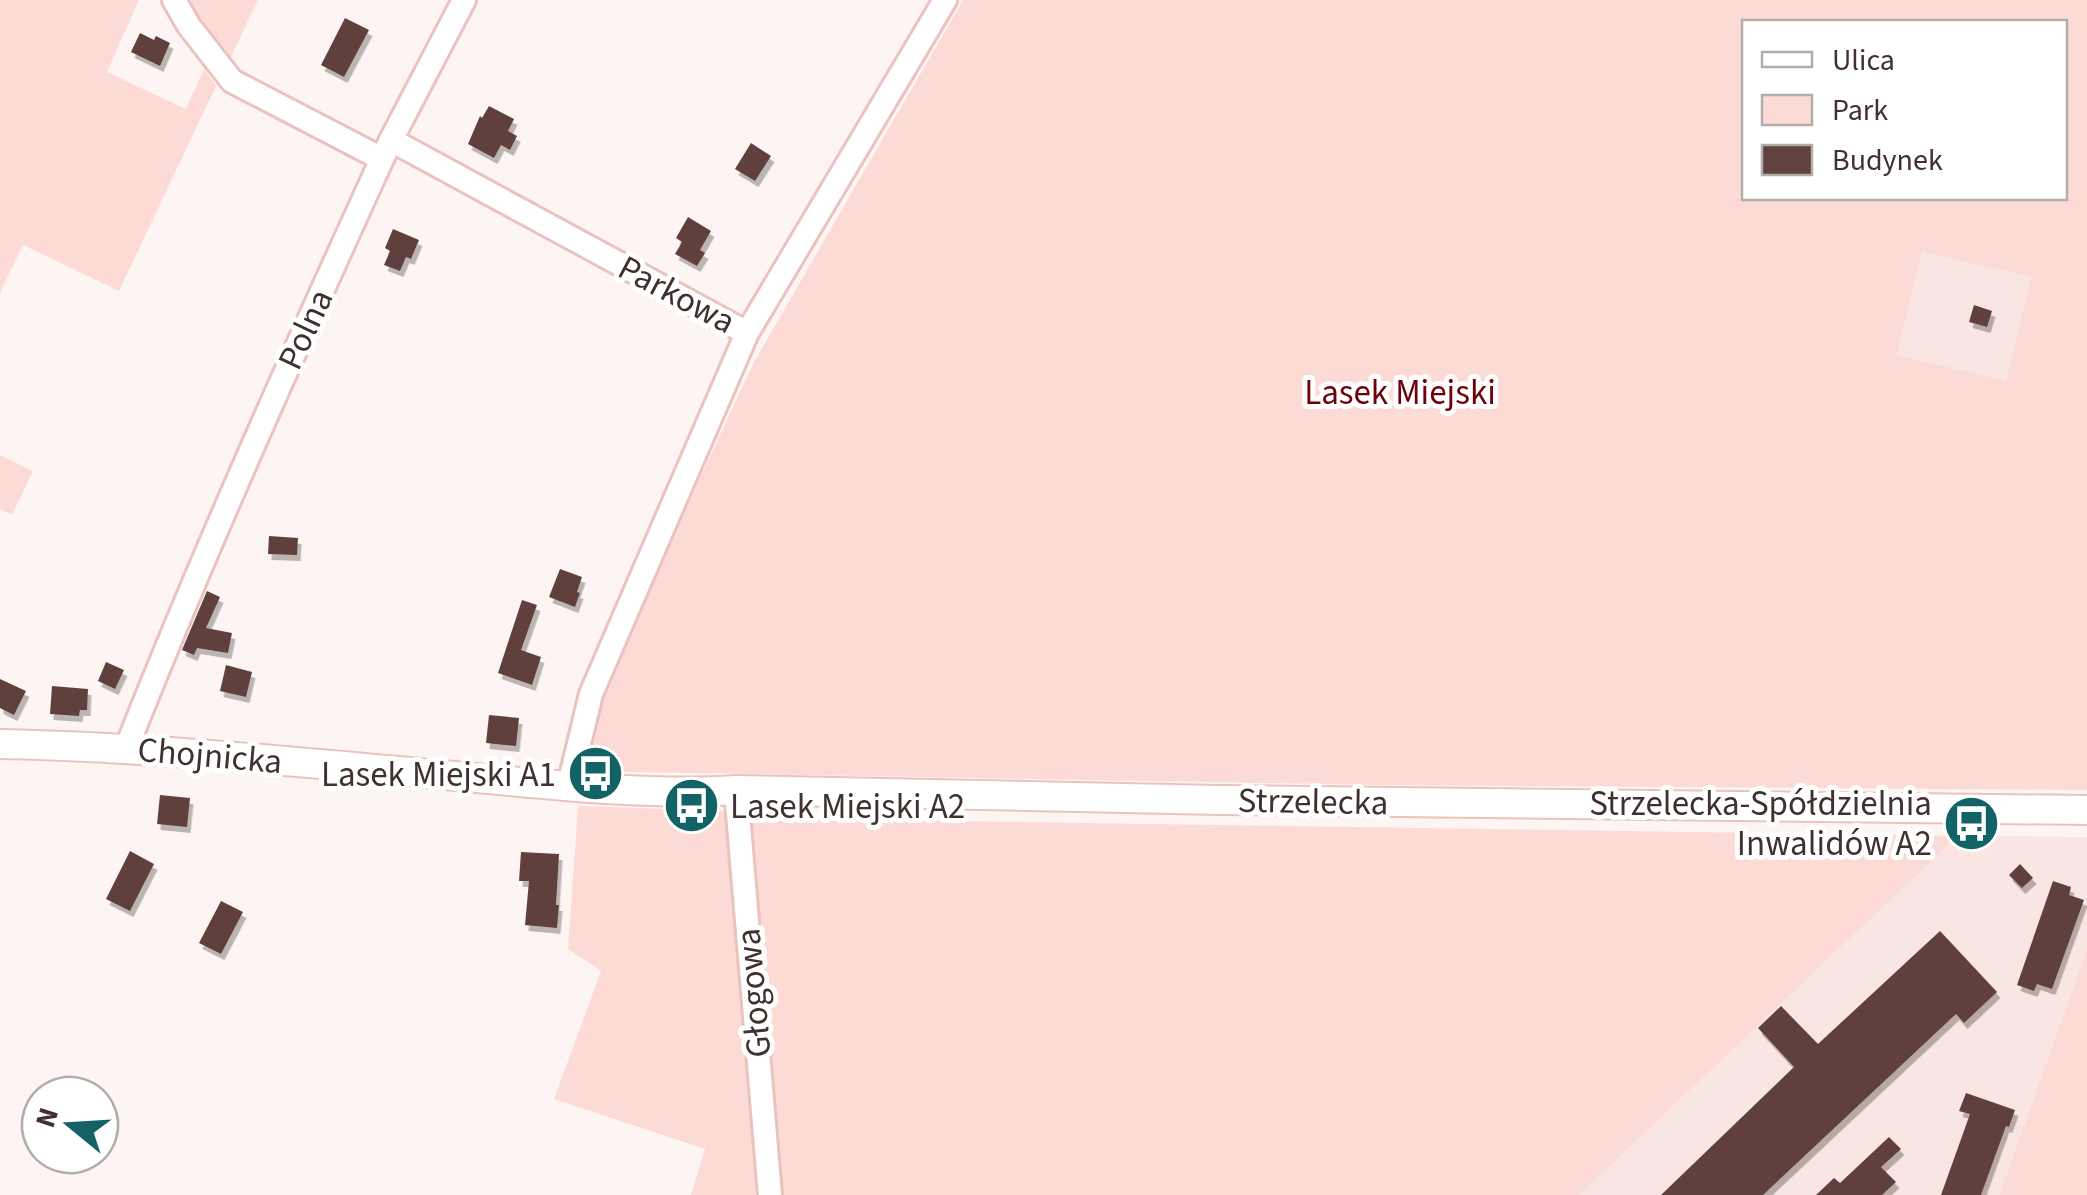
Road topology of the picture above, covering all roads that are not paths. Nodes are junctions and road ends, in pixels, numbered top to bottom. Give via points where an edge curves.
1 (174, 0) edge
2 (464, 0) edge
3 (945, 0) edge
4 (387, 149) junction
5 (747, 333) junction
6 (0, 744) edge
7 (126, 748) junction
8 (538, 783) joint
9 (569, 786) junction
10 (736, 790) junction
11 (2087, 810) edge
12 (770, 1195) edge

1 - 4 street via 232,81
2 - 4 street, Polna
3 - 5 street, Parkowa
4 - 5 street, Parkowa
4 - 7 street, Polna
5 - 9 street via 591,694
6 - 7 street, Chojnicka
7 - 8 street, Chojnicka
8 - 9 street, Strzelecka
9 - 10 street, Strzelecka
10 - 11 street, Strzelecka
10 - 12 street, Głogowa

